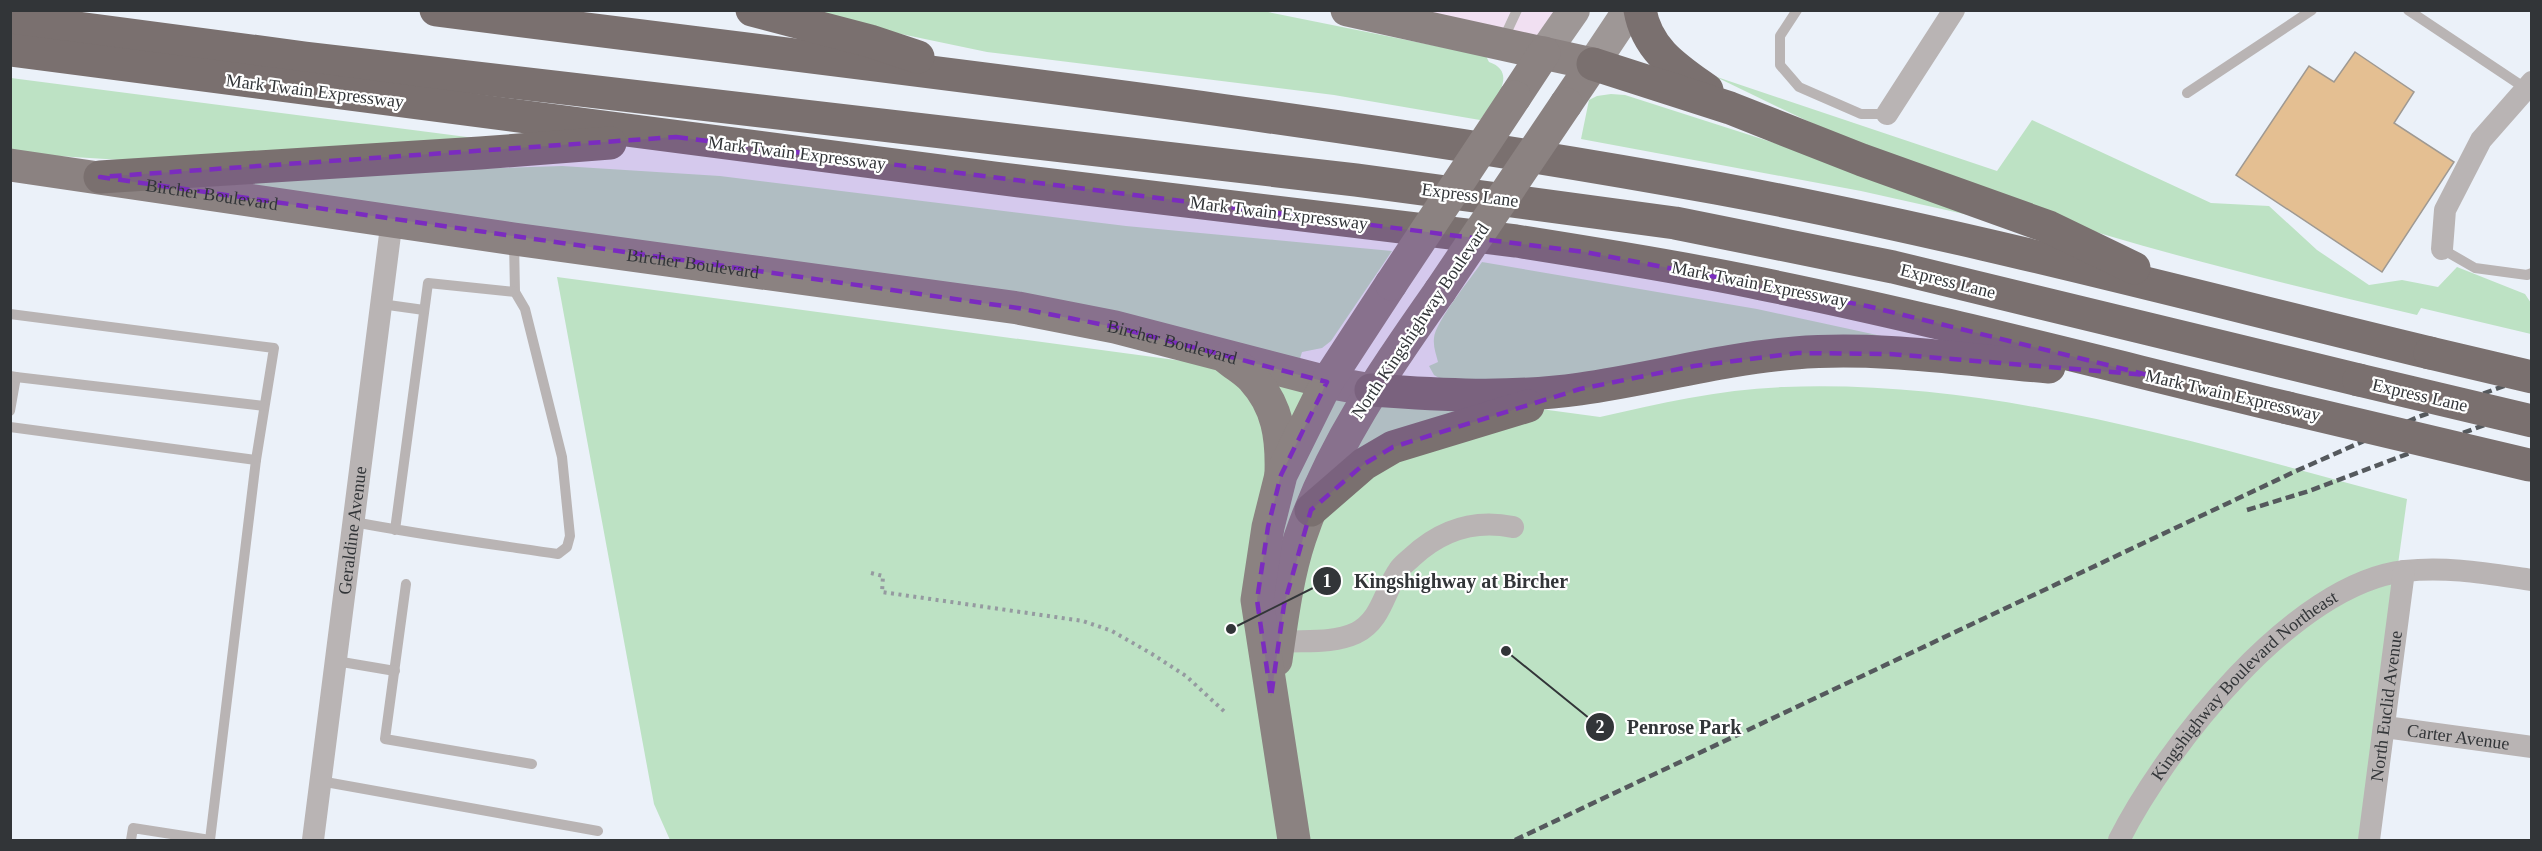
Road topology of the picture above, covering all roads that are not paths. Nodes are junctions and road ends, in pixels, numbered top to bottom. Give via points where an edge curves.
1 (436, 10) edge
2 (752, 10) edge
3 (1347, 10) edge
4 (1517, 10) edge
5 (1574, 10) edge
6 (1629, 10) edge
7 (1640, 10) edge
8 (1797, 10) edge
9 (1954, 10) edge
10 (2312, 10) edge
11 (2408, 10) edge
12 (10, 19) edge
13 (1501, 43) junction
14 (10, 50) edge
15 (1544, 53) junction
16 (1593, 64) junction
17 (997, 82) junction
18 (2530, 87) edge
19 (2187, 93) dead end
20 (1730, 108) junction
21 (1887, 114) joint
22 (676, 137) junction
23 (10, 165) edge
24 (100, 177) junction
25 (392, 219) junction
26 (514, 239) junction
27 (2442, 249) joint
28 (2532, 273) edge
29 (515, 292) junction
30 (2193, 296) junction
31 (381, 304) junction
32 (424, 310) junction
33 (10, 314) edge
34 (1223, 355) junction
35 (2148, 375) junction
36 (13, 376) edge
37 (2532, 377) edge
38 (1327, 382) junction
39 (1580, 389) junction
40 (1371, 390) junction
41 (264, 406) junction
42 (10, 411) edge
43 (2532, 421) edge
44 (10, 427) edge
45 (256, 460) junction
46 (2530, 466) edge
47 (1281, 475) junction
48 (1311, 510) junction
49 (354, 522) junction
50 (1513, 527) dead end
51 (395, 530) junction
52 (2404, 571) junction
53 (2532, 580) edge
54 (406, 584) dead end
55 (1279, 642) junction
56 (336, 661) junction
57 (394, 671) junction
58 (1271, 697) junction
59 (2385, 726) junction
60 (2532, 747) edge
61 (532, 764) dead end
62 (320, 781) junction
63 (598, 831) dead end
64 (132, 840) edge
65 (313, 840) edge
66 (1294, 840) edge
67 (2119, 840) edge
68 (2369, 840) edge

1 - 17 highway
2 - 17 highway via 870,41
3 - 13 main road via 1420,21
4 - 13 lane
5 - 15 main road, North Kingshighway Boulevard
6 - 16 main road, North Kingshighway Boulevard
7 - 20 highway via 1647,36 1665,60
8 - 21 lane via 1780,36 1780,65 1799,87 1861,114
9 - 21 street
10 - 19 lane
11 - 18 lane
12 - 43 highway, Express Lane, bridge via 305,58 1356,180 1675,223 1893,267
13 - 15 main road
14 - 22 highway, Mark Twain Expressway
15 - 16 main road
15 - 38 main road, North Kingshighway Boulevard, bridge
16 - 20 highway
16 - 40 main road, North Kingshighway Boulevard, bridge
17 - 30 highway via 1363,130 1721,189 1907,228
18 - 27 street via 2481,140 2445,210
20 - 30 highway via 2049,227
22 - 24 highway
22 - 35 highway, Mark Twain Expressway via 1597,254 1867,306
23 - 24 main road, Bircher Boulevard
24 - 25 main road, Bircher Boulevard
25 - 26 main road, Bircher Boulevard
25 - 31 street, Geraldine Avenue
26 - 29 lane
26 - 34 main road, Bircher Boulevard via 1018,308 1115,327
27 - 28 lane via 2475,268
29 - 32 lane via 431,282
29 - 51 lane via 525,309 562,458 570,536 567,547 558,554
30 - 37 highway, bridge
31 - 32 lane
31 - 49 street, Geraldine Avenue
32 - 51 lane
33 - 41 lane via 274,348
34 - 38 main road, Bircher Boulevard
34 - 47 main road via 1253,379 1272,409 1282,438
35 - 39 highway via 1890,354 1797,352 1694,366
35 - 46 highway, Mark Twain Expressway, bridge
36 - 41 lane
36 - 42 lane
38 - 40 main road, Bircher Boulevard
38 - 47 main road, North Kingshighway Boulevard
39 - 40 highway via 1485,396
39 - 48 highway via 1393,447 1364,464
40 - 48 main road, North Kingshighway Boulevard via 1327,468
41 - 45 lane
44 - 45 lane
45 - 64 lane via 210,840 133,828
47 - 58 main road, North Kingshighway Boulevard via 1257,600
48 - 55 main road, North Kingshighway Boulevard via 1284,605
49 - 51 lane
49 - 56 street, Geraldine Avenue
50 - 55 street via 1496,524 1441,534 1399,569 1376,616 1358,632 1334,641
52 - 53 street via 2436,569
52 - 59 street, North Euclid Avenue
52 - 67 street, Kingshighway Boulevard Northeast via 2358,584 2314,609 2264,649 2208,707
54 - 57 lane
55 - 58 main road, North Kingshighway Boulevard
56 - 57 lane
56 - 62 street, Geraldine Avenue
57 - 61 lane via 385,739
58 - 66 main road, North Kingshighway Boulevard
59 - 60 street, Carter Avenue
59 - 68 street, North Euclid Avenue
62 - 63 lane
62 - 65 street, Geraldine Avenue

